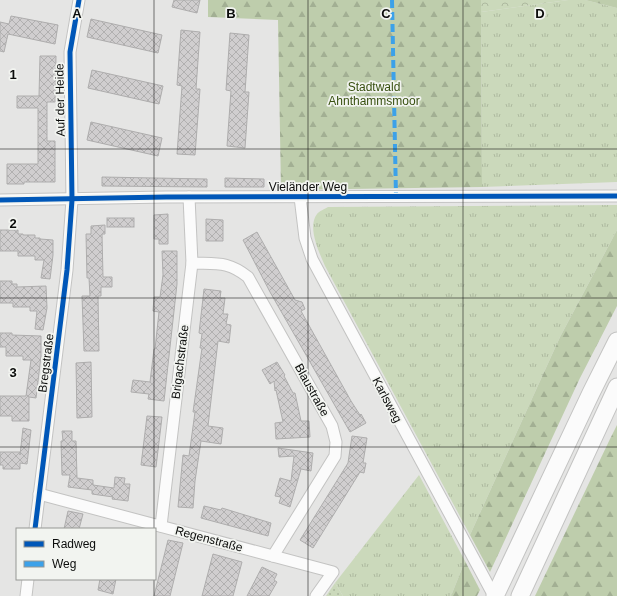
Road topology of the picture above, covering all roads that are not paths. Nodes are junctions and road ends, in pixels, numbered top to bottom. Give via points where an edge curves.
1 (78, 0) edge
2 (617, 196) edge
3 (300, 197) junction
4 (189, 198) junction
5 (0, 200) edge
6 (72, 200) junction
7 (192, 263) junction
8 (617, 341) edge
9 (617, 387) edge
10 (39, 494) junction
11 (161, 526) junction
12 (35, 528) edge
13 (273, 556) junction
14 (28, 580) edge
15 (26, 596) edge
16 (316, 596) edge
17 (494, 596) edge
18 (520, 596) edge

1 - 6 street, Auf der Heide via 70,52
2 - 3 street, Vieländer Weg
3 - 4 street, Vieländer Weg
3 - 17 street, Karlsweg via 312,259
4 - 6 street, Vieländer Weg
4 - 7 street, Brigachstraße
5 - 6 street, Vieländer Weg
6 - 10 street, Bregstraße via 66,274
7 - 11 street, Brigachstraße
7 - 13 street, Blaustraße via 228,265 248,277 332,426 336,456
8 - 17 highway
9 - 18 highway
10 - 11 street, Regenstraße
10 - 12 street, Bregstraße
11 - 13 street, Regenstraße
13 - 16 street, Regenstraße via 333,572
14 - 15 street

